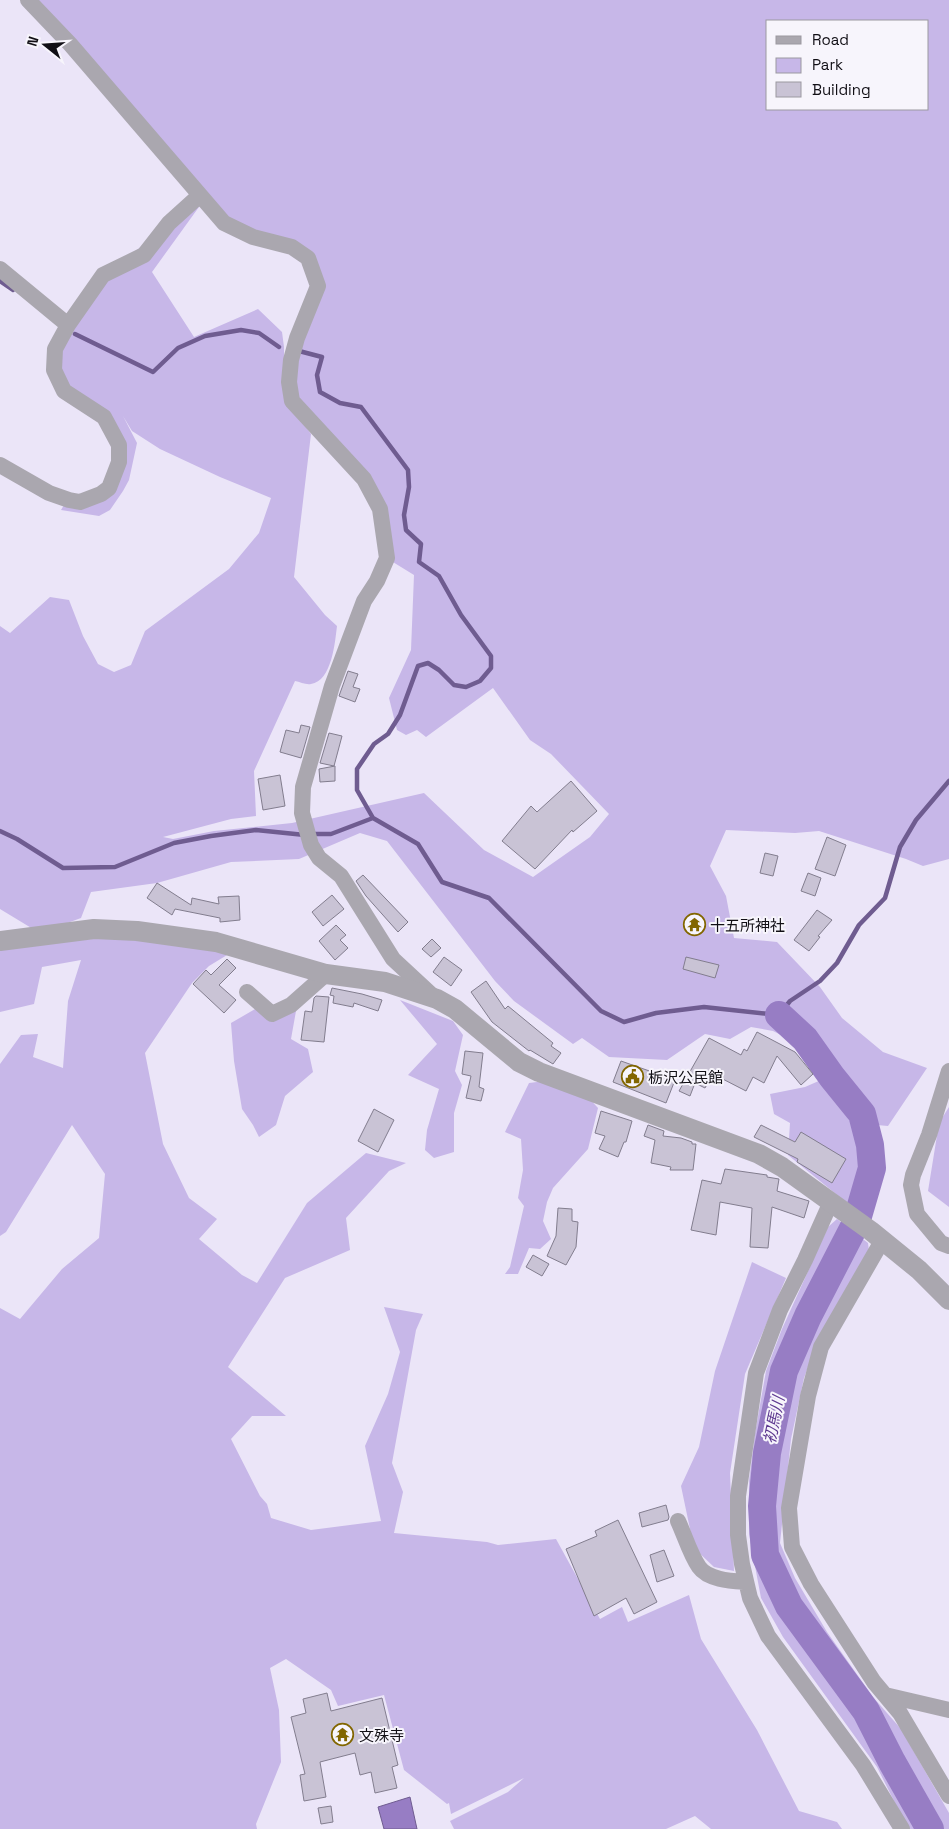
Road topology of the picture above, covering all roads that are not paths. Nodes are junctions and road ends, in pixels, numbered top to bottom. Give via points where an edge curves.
1 (28, 0) edge
2 (200, 195) junction
3 (0, 269) edge
4 (68, 324) junction
5 (0, 465) edge
6 (0, 942) edge
7 (326, 974) junction
8 (247, 992) dead end
9 (437, 1000) junction
10 (949, 1071) edge
11 (835, 1207) junction
12 (876, 1236) junction
13 (949, 1246) edge
14 (949, 1300) edge
15 (678, 1521) dead end
16 (746, 1582) junction
17 (885, 1695) junction
18 (949, 1710) edge
19 (949, 1796) edge
20 (902, 1829) edge

1 - 2 street
2 - 4 street via 169,223 144,255 103,275
2 - 9 street via 224,223 252,237 292,247 309,259 318,286 291,360 289,382 292,401 364,479 380,509 387,558 364,601 347,644 302,787 302,813 311,845 319,858 341,876 393,959
3 - 4 street
4 - 5 street via 55,349 54,370 64,391 104,418 119,445 119,462 113,478 101,494 80,502 49,493
6 - 7 street via 94,929 138,931 216,942
7 - 8 street via 291,1005 272,1014
7 - 9 street via 385,982
9 - 11 street via 455,1009 519,1062 759,1154
10 - 13 street via 911,1185 918,1214 941,1243
11 - 12 street
11 - 16 street via 780,1310 756,1373 738,1496 738,1529
12 - 14 street via 919,1270
12 - 17 street via 821,1346 808,1396 789,1508 792,1547 811,1584
15 - 16 street via 700,1568 727,1581
16 - 20 street via 768,1636 863,1765
17 - 18 street
17 - 19 street via 900,1713

